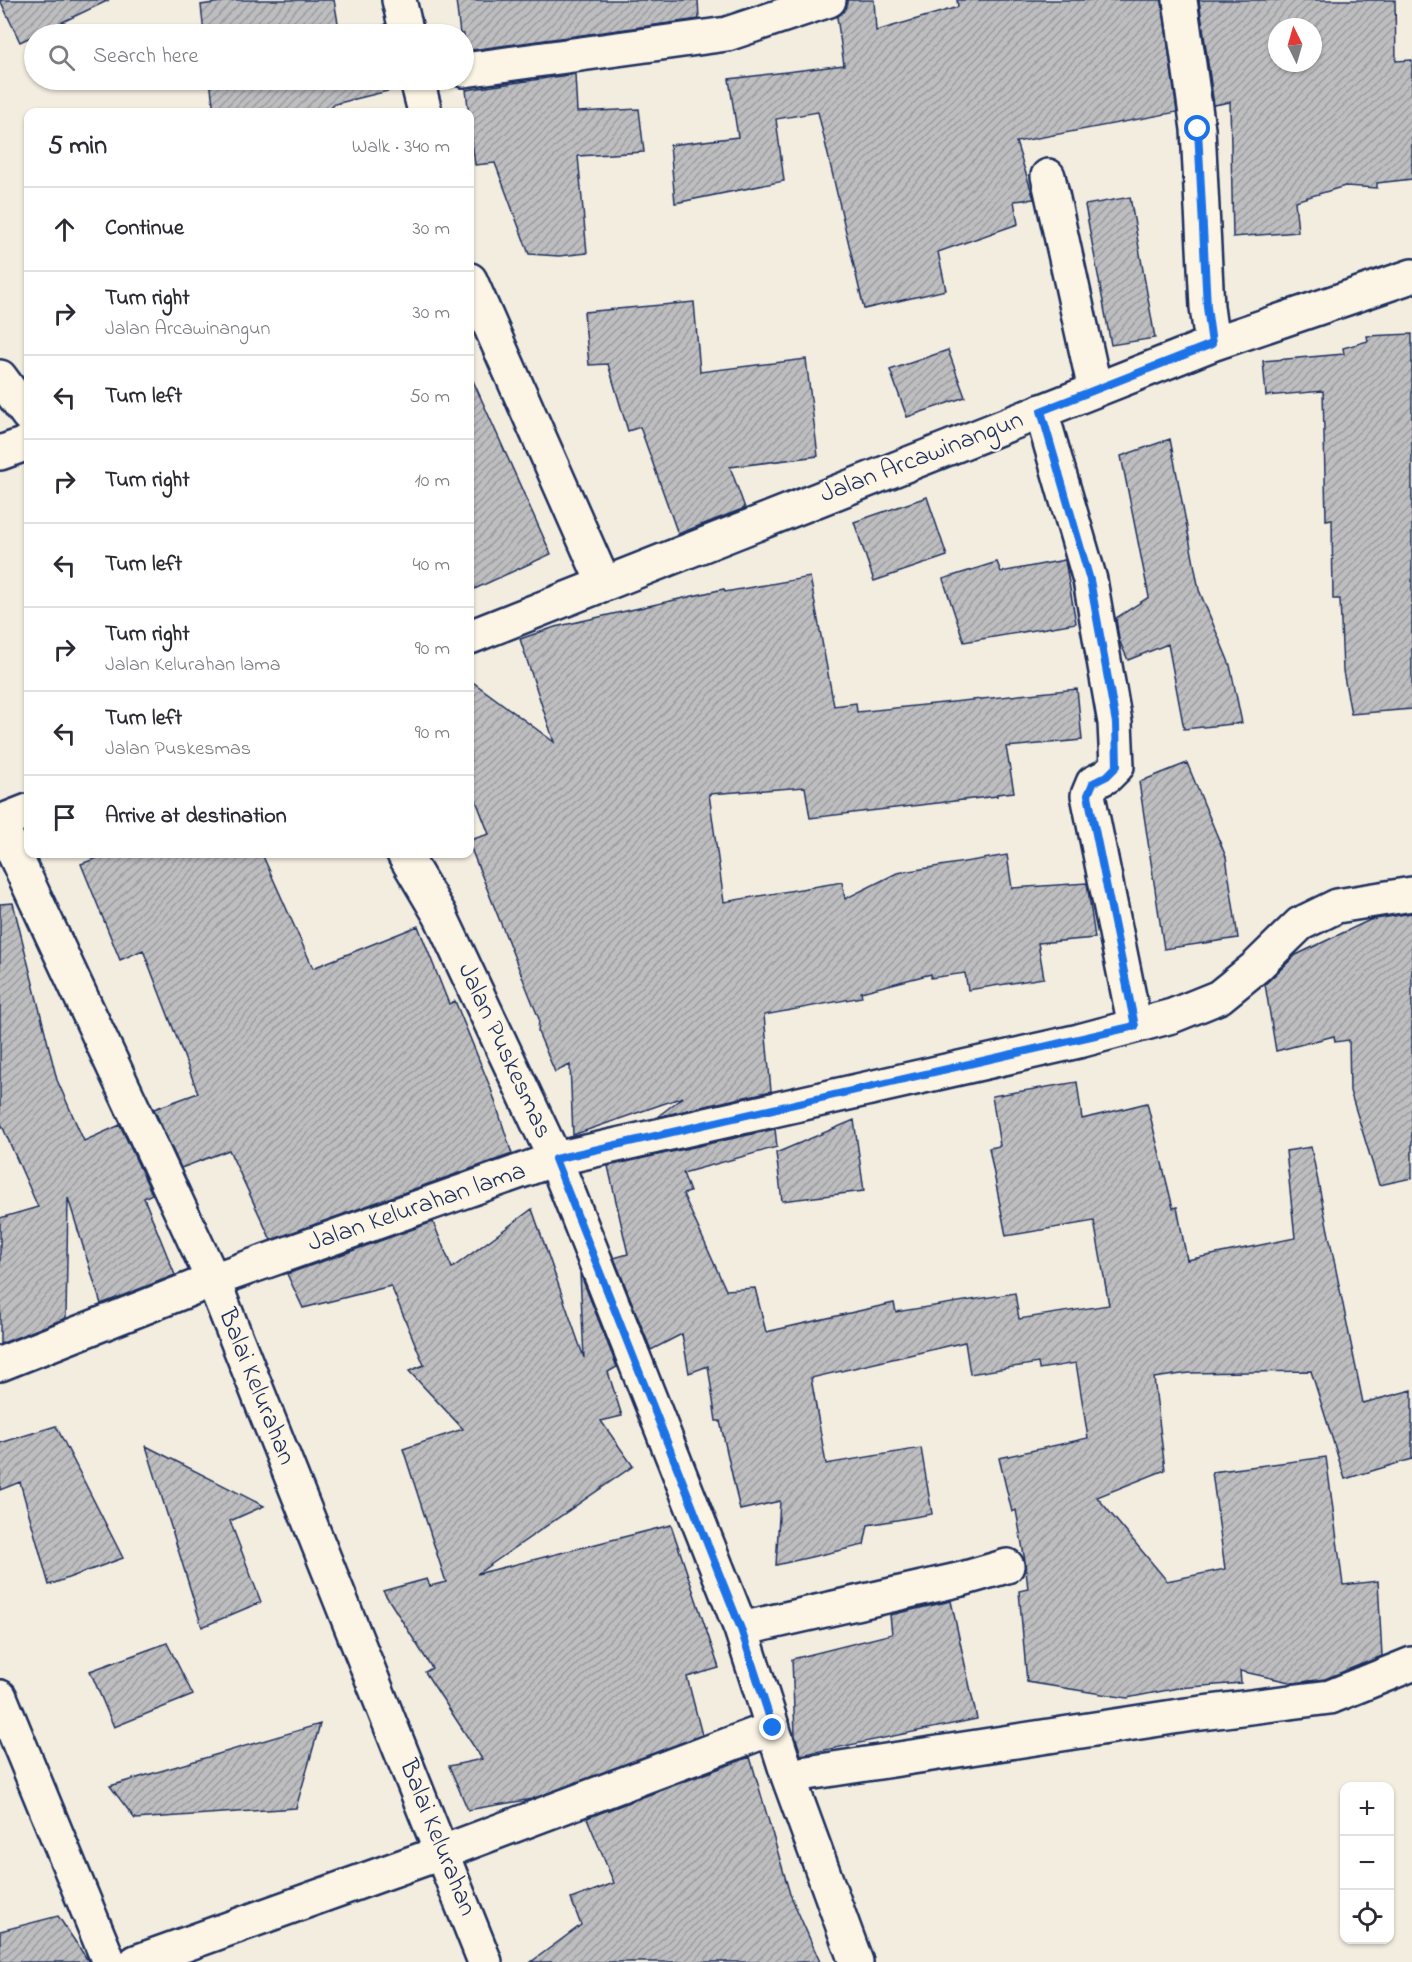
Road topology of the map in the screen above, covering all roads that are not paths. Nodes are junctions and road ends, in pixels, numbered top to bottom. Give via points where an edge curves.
1 (399, 0) edge
2 (829, 0) edge
3 (1180, 0) edge
4 (405, 24) edge
5 (474, 69) edge
6 (420, 90) edge
7 (424, 108) edge
8 (1048, 176) dead end
9 (1412, 276) edge
10 (474, 289) edge
11 (1212, 344) junction
12 (0, 377) edge
13 (1095, 390) junction
14 (24, 410) edge
15 (1041, 411) junction
16 (24, 444) edge
17 (0, 453) edge
18 (604, 584) junction
19 (474, 635) edge
20 (24, 813) edge
21 (0, 823) edge
22 (406, 858) edge
23 (1412, 894) edge
24 (1135, 1026) junction
25 (555, 1159) junction
26 (213, 1280) junction
27 (0, 1364) edge
28 (1007, 1566) dead end
29 (741, 1629) junction
30 (1412, 1664) edge
31 (0, 1697) edge
32 (773, 1728) junction
33 (788, 1776) junction
34 (443, 1852) junction
35 (109, 1962) edge
36 (135, 1962) edge
37 (485, 1962) edge
38 (856, 1962) edge

1 - 4 street
2 - 5 street via 727,34
3 - 11 street via 1198,129
6 - 7 street
8 - 13 street
9 - 11 street, Jalan Arcawinangun
10 - 18 street
11 - 13 street, Jalan Arcawinangun
12 - 14 street
13 - 15 street, Jalan Arcawinangun
15 - 18 street, Jalan Arcawinangun
15 - 24 street via 1090,580 1116,723 1117,766 1093,783 1088,795
16 - 17 street
18 - 19 street, Jalan Arcawinangun
20 - 21 street
21 - 26 street, Balai Kelurahan
22 - 25 street, Jalan Puskesmas via 440,915
23 - 24 street, Jalan Kelurahan lama via 1337,906 1300,924 1219,997
24 - 25 street, Jalan Kelurahan lama
25 - 26 street, Jalan Kelurahan lama
25 - 29 street, Jalan Puskesmas
26 - 27 street, Jalan Kelurahan lama
26 - 34 street, Balai Kelurahan
28 - 29 street
29 - 32 street, Jalan Puskesmas
30 - 33 street via 1330,1697
31 - 35 street
32 - 33 street, Jalan Puskesmas
32 - 34 street
33 - 38 street, Jalan Puskesmas
34 - 36 street
34 - 37 street, Balai Kelurahan

